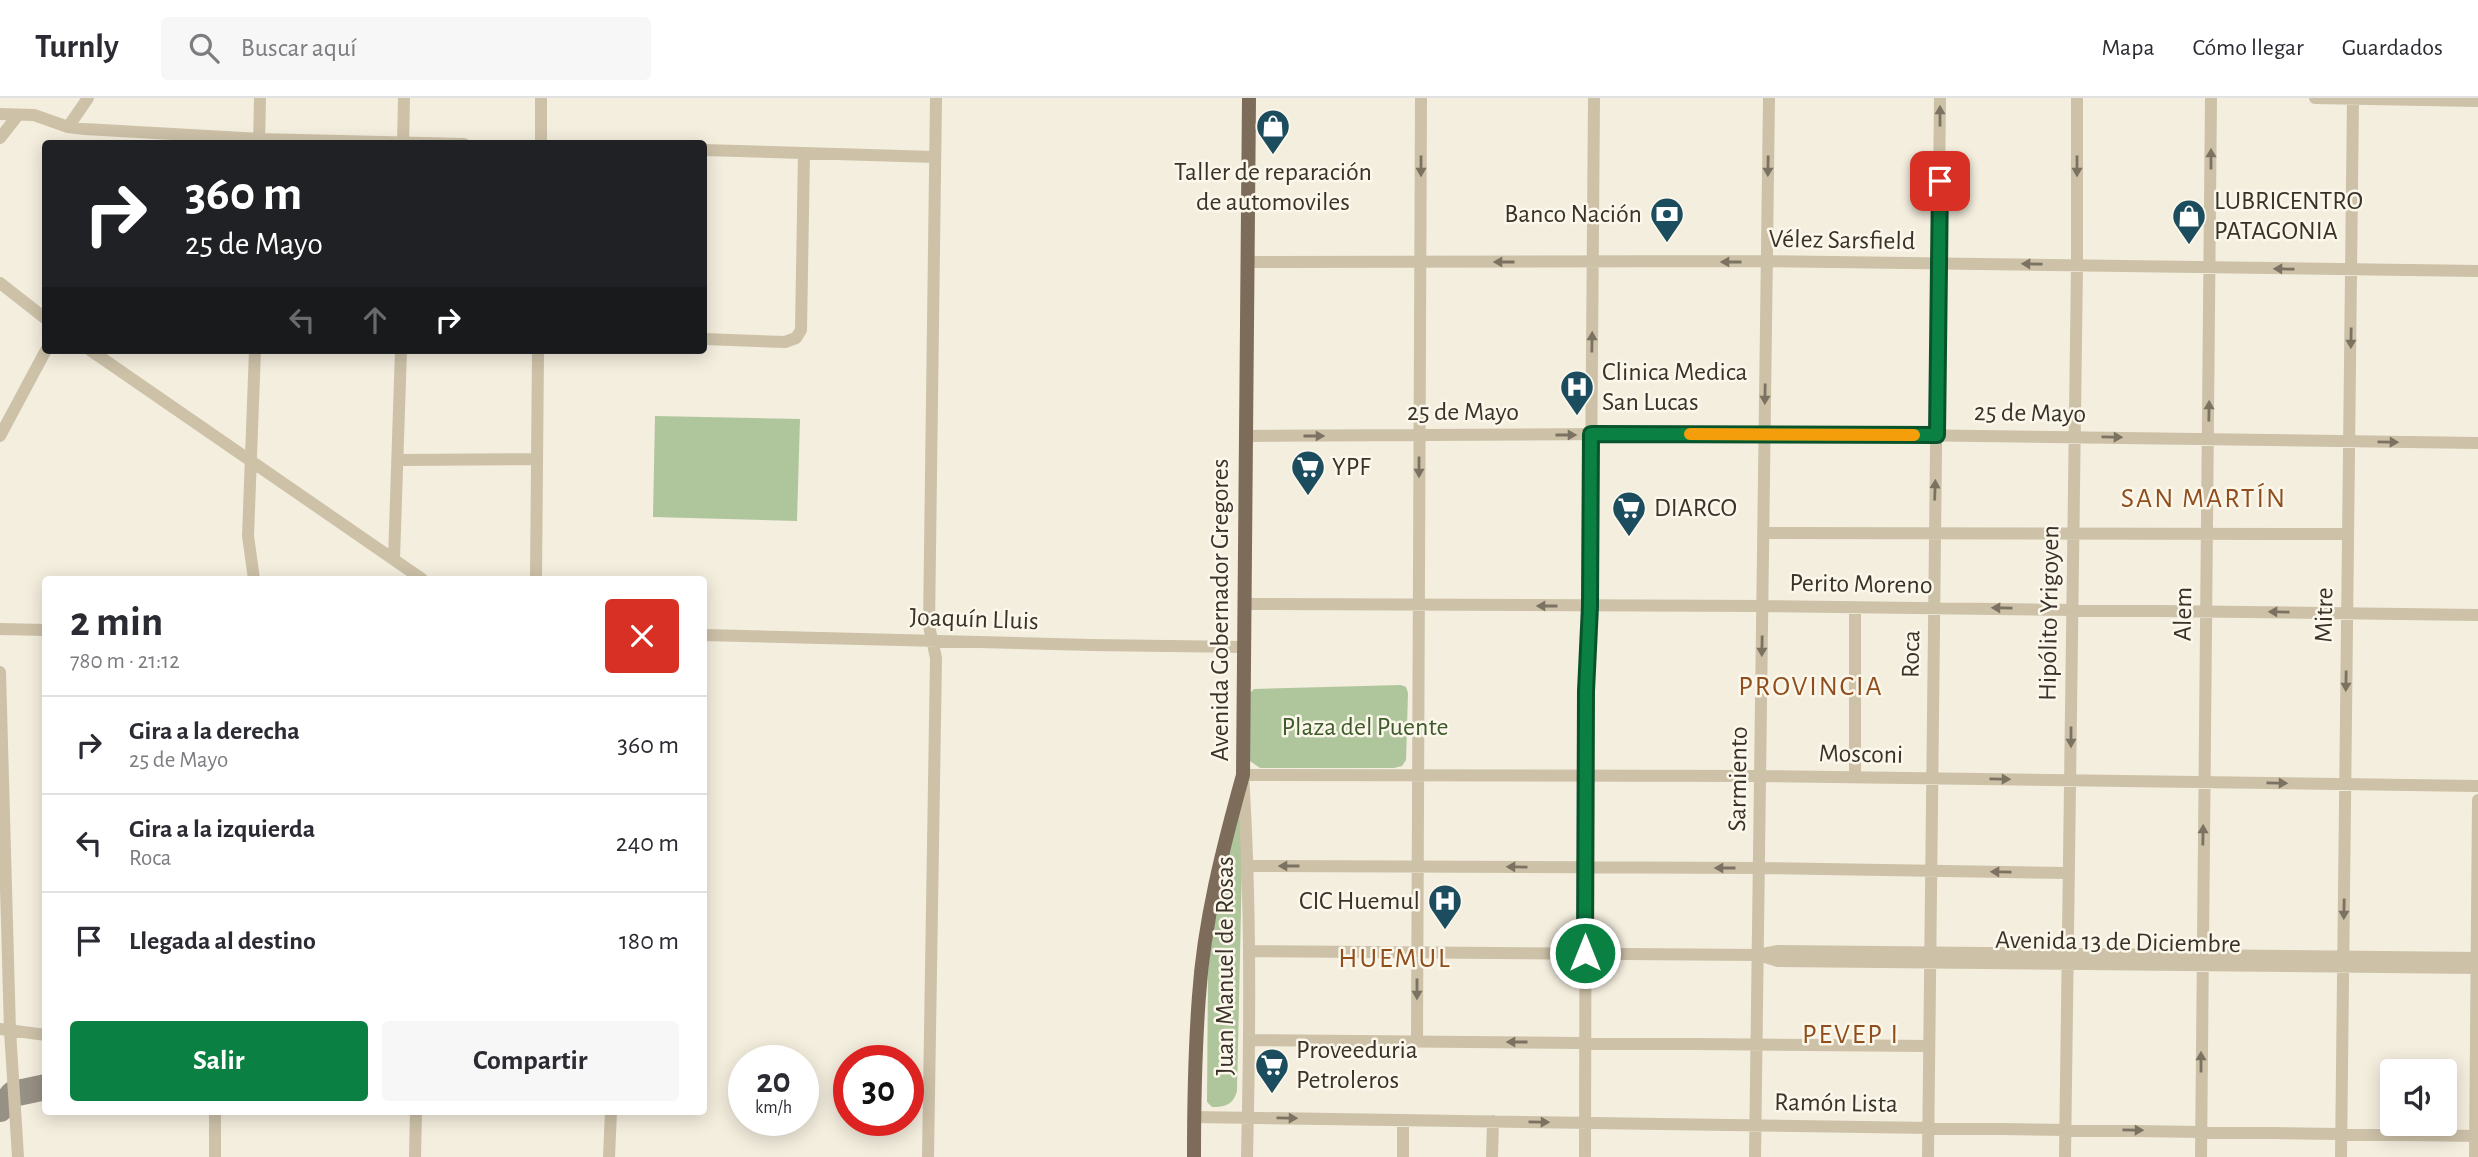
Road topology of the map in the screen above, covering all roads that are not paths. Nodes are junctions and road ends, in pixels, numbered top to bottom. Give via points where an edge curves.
1 (88, 98) edge
2 (260, 98) edge
3 (404, 98) edge
4 (541, 98) edge
5 (936, 98) edge
6 (1249, 98) edge
7 (1421, 98) edge
8 (1594, 98) edge
9 (1769, 98) edge
10 (1940, 98) edge
11 (2077, 98) edge
12 (2211, 98) edge
13 (2315, 98) edge
14 (2353, 98) edge
15 (2478, 101) edge
16 (0, 114) edge
17 (18, 115) junction
18 (68, 127) junction
19 (0, 138) edge
20 (245, 140) edge
21 (259, 140) edge
22 (403, 140) edge
23 (541, 140) edge
24 (707, 150) edge
25 (804, 153) junction
26 (935, 157) junction
27 (1767, 261) junction
28 (1247, 262) junction
29 (1593, 262) junction
30 (1420, 263) junction
31 (1939, 263) junction
32 (2077, 265) junction
33 (2211, 268) junction
34 (2352, 269) junction
35 (2478, 271) edge
36 (0, 283) edge
37 (42, 316) edge
38 (707, 340) edge
39 (44, 354) edge
40 (96, 354) edge
41 (255, 354) edge
42 (401, 354) edge
43 (538, 354) edge
44 (1765, 433) junction
45 (1591, 434) junction
46 (1419, 435) junction
47 (1937, 435) junction
48 (0, 436) edge
49 (1246, 436) junction
50 (2075, 437) junction
51 (2209, 439) junction
52 (2350, 441) junction
53 (2478, 443) edge
54 (537, 459) junction
55 (398, 460) junction
56 (253, 462) junction
57 (1764, 533) junction
58 (1934, 533) junction
59 (2072, 533) junction
60 (2348, 534) junction
61 (2207, 535) junction
62 (394, 559) junction
63 (254, 576) edge
64 (418, 576) edge
65 (536, 576) edge
66 (1244, 604) junction
67 (1419, 605) junction
68 (1590, 606) junction
69 (1763, 606) junction
70 (1855, 607) junction
71 (1934, 607) junction
72 (2072, 609) junction
73 (2206, 611) junction
74 (2347, 613) junction
75 (2478, 615) edge
76 (0, 629) edge
77 (42, 629) edge
78 (707, 635) edge
79 (933, 640) junction
80 (1244, 647) junction
81 (0, 672) edge
82 (1418, 774) junction
83 (1243, 775) junction
84 (1586, 775) junction
85 (1760, 776) junction
86 (1855, 777) junction
87 (1932, 778) junction
88 (2070, 780) junction
89 (2204, 782) junction
90 (2345, 784) junction
91 (2478, 786) edge
92 (2478, 800) edge
93 (1418, 865) junction
94 (1249, 866) junction
95 (1585, 867) junction
96 (1760, 867) junction
97 (1931, 870) junction
98 (2069, 873) junction
99 (1250, 951) junction
100 (1417, 953) junction
101 (1585, 953) junction
102 (1758, 955) junction
103 (1929, 958) junction
104 (2067, 958) junction
105 (2202, 960) junction
106 (2343, 962) junction
107 (2477, 963) edge
108 (5, 1030) edge
109 (42, 1035) edge
110 (1249, 1040) junction
111 (1417, 1041) junction
112 (1585, 1042) junction
113 (1758, 1045) junction
114 (1929, 1046) junction
115 (215, 1115) edge
116 (416, 1115) edge
117 (611, 1115) edge
118 (1194, 1117) junction
119 (1248, 1118) junction
120 (1403, 1120) junction
121 (1493, 1121) junction
122 (1585, 1122) junction
123 (1756, 1124) junction
124 (1928, 1127) junction
125 (2065, 1129) junction
126 (2201, 1130) junction
127 (2342, 1132) junction
128 (2477, 1136) edge
129 (18, 1157) edge
130 (215, 1157) edge
131 (415, 1157) edge
132 (609, 1157) edge
133 (928, 1157) edge
134 (1194, 1157) edge
135 (1247, 1157) edge
136 (1403, 1157) edge
137 (1492, 1157) edge
138 (1584, 1157) edge
139 (1755, 1157) edge
140 (1928, 1157) edge
141 (2065, 1157) edge
142 (2201, 1157) edge
143 (2341, 1157) edge
144 (2474, 1157) edge

1 - 18 street
2 - 21 street
3 - 22 street
4 - 23 street
5 - 26 street
6 - 28 main road, Avenida Gobernador Gregores
7 -> 30 street
8 - 29 street
9 -> 27 street, Sarmiento
31 -> 10 street, Roca
11 -> 32 street, Hipólito Yrigoyen
33 -> 12 street, Alem
13 - 14 street
14 - 15 street
14 - 34 street, Mitre
16 - 17 street
17 - 18 street via 46,118
17 - 19 street
18 - 20 street
24 - 25 street
25 - 26 street
25 - 38 street via 802,330 785,342
26 - 79 street via 929,626
27 -> 29 street, Vélez Sarsfield
27 - 31 street, Vélez Sarsfield
27 -> 44 street, Sarmiento
28 - 30 street, Vélez Sarsfield
28 - 49 main road, Avenida Gobernador Gregores
29 -> 30 street, Vélez Sarsfield
45 -> 29 street
30 - 46 street
32 -> 31 street, Vélez Sarsfield
31 - 47 street, Roca
32 - 33 street, Vélez Sarsfield
32 - 50 street, Hipólito Yrigoyen
34 -> 33 street, Vélez Sarsfield
51 -> 33 street, Alem
34 - 35 street, Vélez Sarsfield
34 -> 52 street, Mitre
36 - 37 street
39 - 48 street
40 - 56 street
41 - 56 street
42 - 55 street
43 - 54 street
44 - 45 street, 25 de Mayo
44 - 47 street, 25 de Mayo
44 - 57 street, Sarmiento
46 -> 45 street, 25 de Mayo
45 - 68 street
49 -> 46 street, 25 de Mayo
46 -> 67 street
47 - 50 street, 25 de Mayo
58 -> 47 street, Roca
49 - 66 main road, Avenida Gobernador Gregores
50 -> 51 street, 25 de Mayo
50 - 59 street, Hipólito Yrigoyen
51 - 52 street, 25 de Mayo
51 - 61 street, Alem
52 -> 53 street, 25 de Mayo
52 - 60 street, Mitre
54 - 55 street
54 - 65 street
55 - 62 street
56 - 62 street
56 - 63 street via 248,536
57 - 58 street
57 - 69 street, Sarmiento
58 - 59 street
58 - 71 street, Roca
59 - 61 street
59 - 72 street, Hipólito Yrigoyen
60 - 61 street
60 - 74 street, Mitre
61 - 73 street, Alem
62 - 64 street
66 - 67 street, Perito Moreno
66 - 80 main road, Avenida Gobernador Gregores
68 -> 67 street, Perito Moreno
67 - 82 street
68 - 69 street, Perito Moreno
68 - 84 street
69 - 70 street, Perito Moreno
69 -> 85 street, Sarmiento
70 - 71 street, Perito Moreno
70 - 86 street
72 -> 71 street, Perito Moreno
71 - 87 street, Roca
72 - 73 street, Perito Moreno
72 -> 88 street, Hipólito Yrigoyen
74 -> 73 street, Perito Moreno
73 - 89 street, Alem
74 - 75 street, Perito Moreno
74 -> 90 street, Mitre
76 - 77 street
78 - 79 street, Joaquín Lluis
79 - 80 street, Joaquín Lluis
79 - 133 street
80 - 83 main road, Avenida Gobernador Gregores
81 - 108 street
82 - 83 street, Mosconi
82 - 84 street, Mosconi
82 - 93 street
83 - 94 street, Juan Manuel de Rosas
83 - 118 main road, Avenida Gobernador Gregores via 1204,952
84 - 85 street, Mosconi
84 - 95 street
85 - 86 street, Mosconi
85 - 96 street, Sarmiento
86 - 87 street, Mosconi
87 -> 88 street, Mosconi
87 - 97 street, Roca
88 - 89 street, Mosconi
88 - 98 street, Hipólito Yrigoyen
89 -> 90 street, Mosconi
105 -> 89 street, Alem
90 - 91 street, Mosconi
90 -> 106 street, Mitre
92 - 107 street
93 -> 94 street
95 -> 93 street
93 - 100 street
94 - 99 street, Juan Manuel de Rosas
96 -> 95 street
95 - 101 street
96 - 97 street
96 - 102 street, Sarmiento
98 -> 97 street
97 - 103 street, Roca
98 - 104 street, Hipólito Yrigoyen
99 - 100 street, Avenida 13 de Diciembre
99 - 110 street, Juan Manuel de Rosas
100 - 101 street, Avenida 13 de Diciembre
100 -> 111 street
101 - 102 street, Avenida 13 de Diciembre
101 - 112 street
102 - 103 street, Avenida 13 de Diciembre via 1778,961
102 - 113 street, Sarmiento
103 - 104 street, Avenida 13 de Diciembre
103 - 114 street, Roca
104 - 105 street, Avenida 13 de Diciembre
104 - 125 street, Hipólito Yrigoyen
105 - 106 street, Avenida 13 de Diciembre
126 -> 105 street, Alem
106 - 107 street, Avenida 13 de Diciembre
106 - 127 street, Mitre
107 - 128 street
108 - 109 street
108 - 129 street
110 - 111 street
110 - 119 street, Juan Manuel de Rosas
112 -> 111 street
112 - 113 street
112 - 122 street
113 - 114 street
113 - 123 street, Sarmiento
114 - 124 street, Roca
115 - 130 street
116 - 131 street
117 - 132 street
118 - 119 street, Ramón Lista
118 - 134 main road, Avenida Gobernador Gregores
119 -> 120 street, Ramón Lista
119 - 135 street, Juan Manuel de Rosas
120 - 121 street, Ramón Lista
120 - 136 street
121 -> 122 street, Ramón Lista
121 - 137 street
122 - 123 street, Ramón Lista
122 - 138 street
123 - 124 street, Ramón Lista
123 - 139 street, Sarmiento
124 - 125 street, Ramón Lista
124 - 140 street, Roca
125 -> 126 street, Ramón Lista
125 - 141 street, Hipólito Yrigoyen
126 - 127 street, Ramón Lista
126 - 142 street, Alem
127 - 128 street, Ramón Lista
127 - 143 street, Mitre
128 - 144 street

